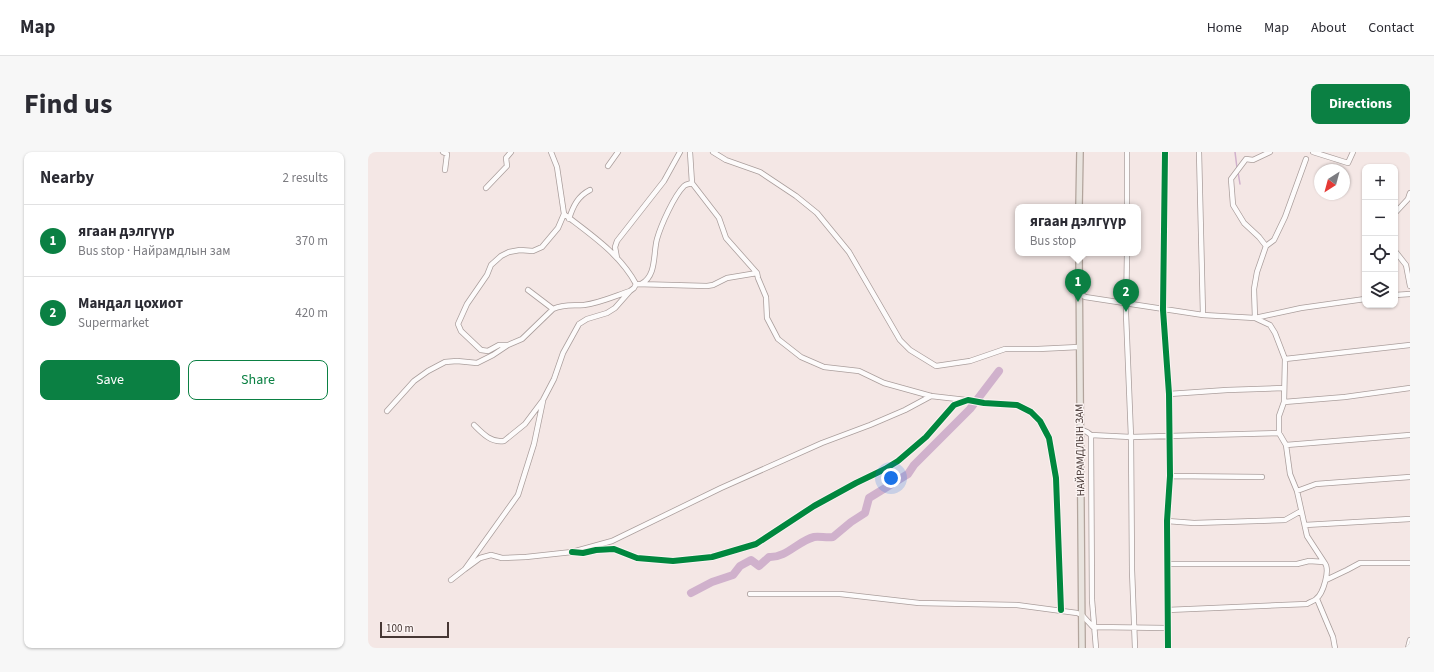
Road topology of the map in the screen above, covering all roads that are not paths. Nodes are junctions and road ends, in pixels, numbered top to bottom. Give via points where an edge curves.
1 (443, 152) edge
2 (511, 152) edge
3 (551, 152) edge
4 (618, 152) edge
5 (680, 152) edge
6 (690, 152) edge
7 (712, 152) edge
8 (1080, 152) edge
9 (1127, 152) edge
10 (1165, 152) edge
11 (1199, 152) edge
12 (1270, 152) edge
13 (1313, 152) edge
14 (1353, 152) edge
15 (1306, 159) dead end
16 (608, 166) dead end
17 (445, 170) dead end
18 (692, 183) junction
19 (486, 188) dead end
20 (590, 190) dead end
21 (1410, 193) edge
22 (1079, 204) edge
23 (1127, 204) edge
24 (1398, 210) edge
25 (564, 214) junction
26 (570, 219) junction
27 (1266, 246) junction
28 (1398, 255) edge
29 (1079, 256) edge
30 (1127, 256) edge
31 (617, 258) junction
32 (757, 273) junction
33 (636, 284) junction
34 (641, 284) junction
35 (1410, 286) edge
36 (528, 290) dead end
37 (630, 291) junction
38 (1078, 291) junction
39 (1410, 294) edge
40 (1398, 295) edge
41 (1362, 299) edge
42 (1127, 304) junction
43 (553, 309) junction
44 (1162, 310) junction
45 (1202, 315) junction
46 (1255, 318) junction
47 (508, 344) junction
48 (1410, 345) edge
49 (1079, 347) junction
50 (1285, 360) junction
51 (1284, 388) junction
52 (1410, 388) edge
53 (1169, 394) junction
54 (931, 396) junction
55 (543, 400) junction
56 (968, 400) junction
57 (1284, 402) junction
58 (387, 411) dead end
59 (474, 425) dead end
60 (1080, 429) junction
61 (1279, 433) junction
62 (1091, 435) junction
63 (1169, 435) junction
64 (1410, 435) edge
65 (1131, 437) junction
66 (1286, 445) junction
67 (1170, 476) junction
68 (1262, 477) dead end
69 (1410, 477) edge
70 (1297, 491) junction
71 (1301, 510) junction
72 (1410, 519) edge
73 (1167, 521) junction
74 (1305, 525) junction
75 (572, 552) junction
76 (1324, 562) junction
77 (1410, 563) edge
78 (1168, 564) junction
79 (465, 569) junction
80 (451, 580) dead end
81 (1326, 580) junction
82 (750, 594) dead end
83 (1317, 599) junction
84 (1061, 610) junction
85 (1167, 610) junction
86 (1082, 615) junction
87 (1095, 627) junction
88 (1133, 627) junction
89 (1167, 628) junction
90 (1410, 640) edge
91 (1082, 648) edge
92 (1096, 648) edge
93 (1135, 648) edge
94 (1168, 648) edge
95 (1335, 648) edge
96 (1408, 648) edge

1 - 17 street via 446,154
2 - 19 street via 506,158 507,166
3 - 25 street via 557,167
4 - 16 street
5 - 31 street via 664,181 617,241 614,247
6 - 18 street
7 - 49 street via 760,172 817,213 849,252 900,340 930,363 936,366 956,364 1005,349
8 - 22 main road
9 - 23 street
10 - 44 street
11 - 45 street
12 - 27 street via 1253,160 1246,159 1232,179 1233,205 1244,223
13 - 14 street via 1348,163
15 - 27 street via 1285,217 1274,240
18 - 32 street via 719,218 726,238
18 - 34 street via 685,185 670,208 657,238 653,266 648,278
20 - 26 street via 573,206
21 - 24 street
25 - 26 street
25 - 47 street via 558,228 542,247 533,251 509,252 491,265 458,324 461,331 481,350 488,351 499,345
26 - 31 street
27 - 46 street via 1254,289
28 - 35 street via 1406,265
29 - 38 main road, НАЙРАМДЛЫН ЗАМ
30 - 42 street
31 - 33 street
32 - 34 street via 727,278 707,286
32 - 54 street via 766,297 767,318 778,339 801,357 824,367 859,371 884,383
33 - 34 street
33 - 37 street
36 - 43 street
37 - 43 street via 599,302
37 - 55 street via 615,308 579,324 563,353
38 - 42 street via 1085,297
38 - 49 main road, НАЙРАМДЛЫН ЗАМ
39 - 40 street
41 - 46 street
42 - 44 street
42 - 65 street
43 - 47 street via 522,339
44 - 45 street
44 - 53 street
45 - 46 street
46 - 50 street via 1270,325
47 - 58 street via 494,355 477,362 445,362 414,381
48 - 50 street
49 - 60 main road, НАЙРАМДЛЫН ЗАМ
50 - 51 street
51 - 53 street
51 - 57 street
52 - 57 street
53 - 63 street
54 - 56 street
54 - 75 street via 905,410 728,485 612,542
55 - 59 street via 525,424 504,441 490,439
55 - 79 street via 534,444 518,495
56 - 75 street via 954,405 926,437 898,461 814,506 756,544 712,557 673,561 637,558 614,549
56 - 84 street via 1017,405 1026,409 1040,421 1049,438 1056,478
57 - 61 street via 1278,416
60 - 62 street
60 - 86 main road, НАЙРАМДЛЫН ЗАМ
61 - 63 street
61 - 66 street
62 - 65 street
62 - 87 street via 1092,600
63 - 65 street
63 - 67 street
64 - 66 street
65 - 88 street
66 - 70 street via 1290,474
67 - 68 street
67 - 73 street
69 - 70 street via 1316,484
70 - 71 street
71 - 73 street via 1285,520 1194,523
71 - 74 street
72 - 74 street
73 - 78 street
74 - 76 street via 1307,536
75 - 79 street via 526,558 502,558 491,555 480,558
76 - 78 street
76 - 81 street via 1328,571
77 - 81 street via 1360,563
78 - 85 street
79 - 80 street
81 - 83 street
82 - 84 street via 840,594 919,603 1017,605
83 - 85 street via 1307,604
83 - 95 street
84 - 86 street
85 - 89 street
86 - 87 street
86 - 91 main road, НАЙРАМДЛЫН ЗАМ
87 - 88 street
87 - 92 street
88 - 89 street
88 - 93 street
89 - 94 street
90 - 96 street

